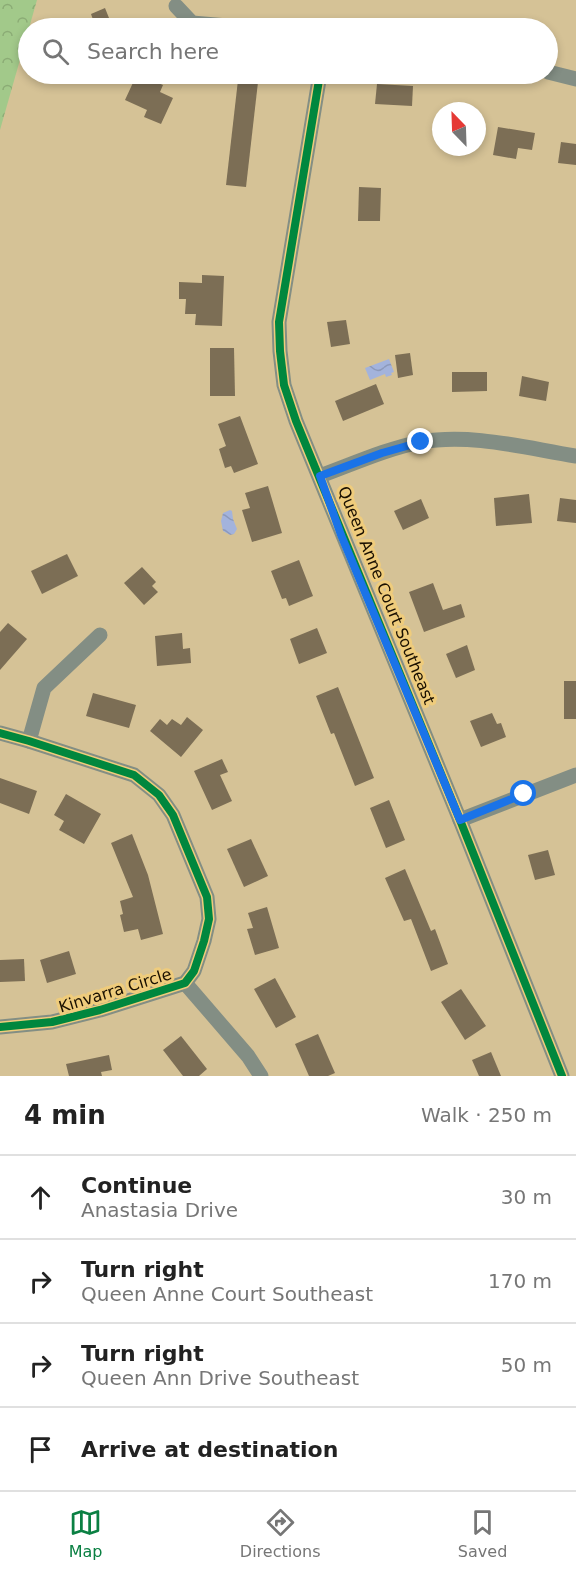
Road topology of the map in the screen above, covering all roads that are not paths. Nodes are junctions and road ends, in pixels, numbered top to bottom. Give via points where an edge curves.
1 (176, 6) dead end
2 (188, 18) edge
3 (558, 74) edge
4 (576, 79) edge
5 (318, 84) edge
6 (576, 456) edge
7 (320, 476) junction
8 (100, 635) dead end
9 (0, 733) edge
10 (29, 741) junction
11 (576, 775) edge
12 (460, 820) junction
13 (185, 983) junction
14 (0, 1027) edge
15 (261, 1076) edge
16 (562, 1076) edge

1 - 2 street
3 - 4 street
5 - 7 street, Queen Anne Court Southeast via 279,322 284,385
6 - 7 street via 473,439 421,442
7 - 12 street, Queen Anne Court Southeast
8 - 10 street via 44,688
9 - 10 street, Kinvarra Circle
10 - 13 street, Kinvarra Circle via 134,775 159,795 173,815 207,897 209,919 195,971
11 - 12 street
12 - 16 street, Queen Anne Court Southeast
13 - 14 street, Kinvarra Circle via 52,1022
13 - 15 street

